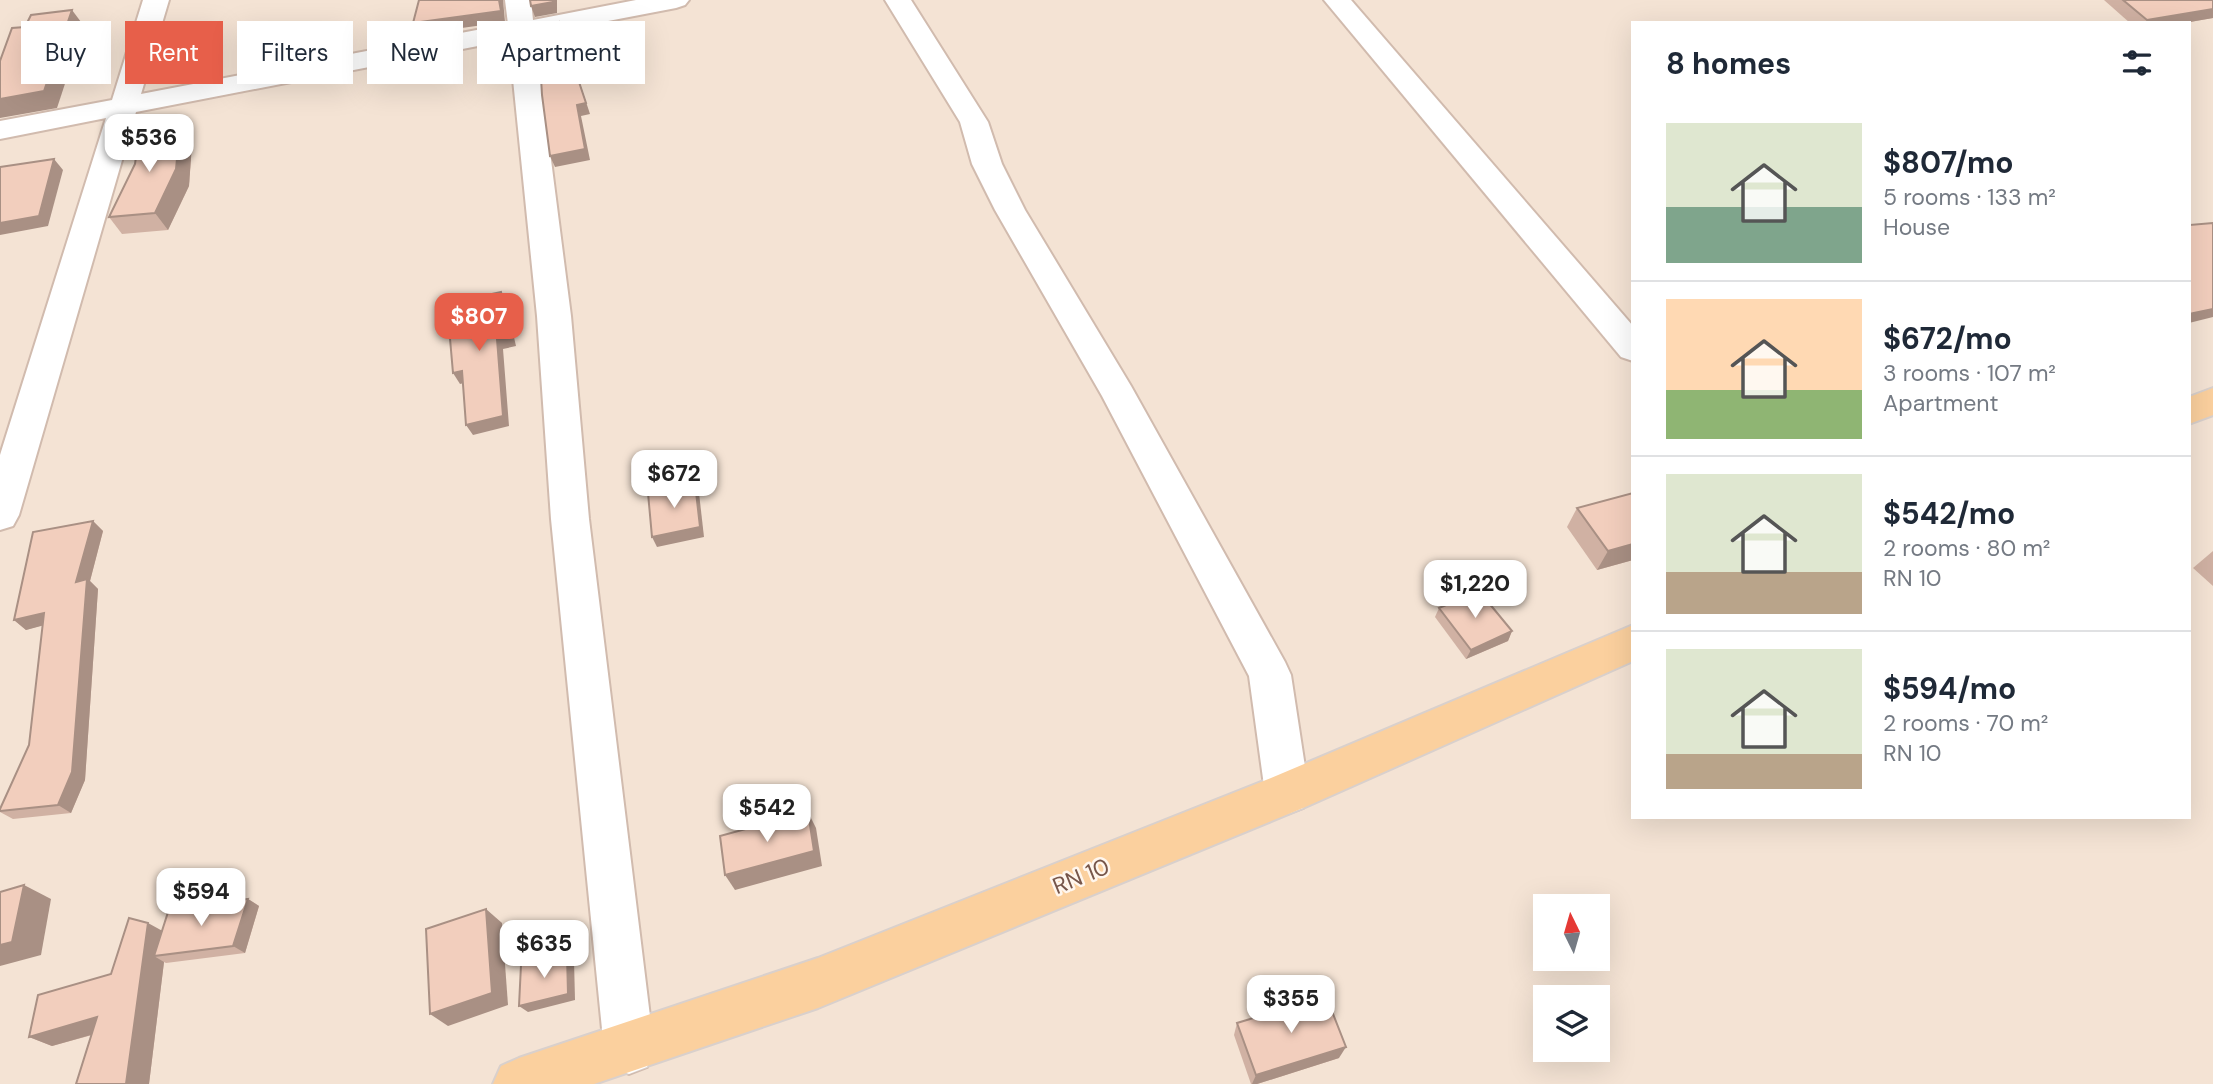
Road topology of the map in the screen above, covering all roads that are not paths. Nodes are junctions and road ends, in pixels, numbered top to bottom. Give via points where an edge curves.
1 (156, 0) edge
2 (676, 0) edge
3 (898, 0) edge
4 (1337, 0) edge
5 (521, 14) edge
6 (124, 105) junction
7 (0, 130) edge
8 (1631, 347) edge
9 (2213, 401) edge
10 (2191, 410) edge
11 (0, 515) edge
12 (1631, 643) edge
13 (1287, 793) junction
14 (629, 1049) junction
15 (519, 1084) edge

1 - 6 street
2 - 5 street
3 - 13 street via 974,122 987,164 1010,210 1119,395 1270,675
4 - 8 street
5 - 6 street
5 - 14 street
6 - 7 street
6 - 11 street
9 - 10 main road
12 - 13 main road, RN 10 / RN 10
13 - 14 main road, RN 10 / RN 10 via 818,983
14 - 15 main road, RN 10 / RN 10

